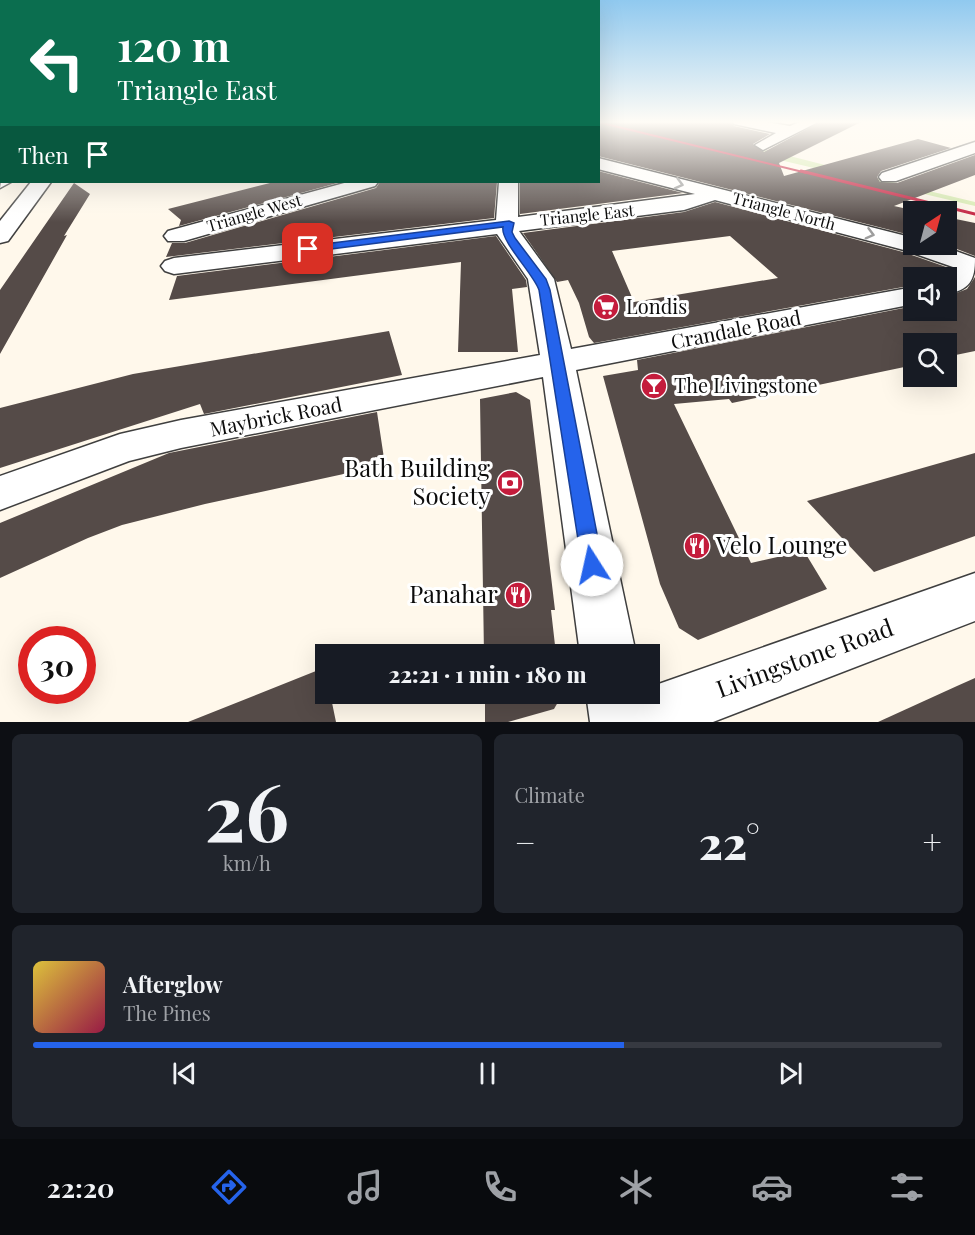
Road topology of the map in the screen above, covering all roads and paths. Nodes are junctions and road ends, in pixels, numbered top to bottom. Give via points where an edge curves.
1 (953, 155) edge
2 (600, 164) edge
3 (889, 177) dead end
4 (40, 183) edge
5 (364, 183) edge
6 (508, 183) edge
7 (712, 193) junction
8 (509, 223) junction
9 (0, 236) edge
10 (176, 236) dead end
11 (971, 265) edge
12 (174, 266) dead end
13 (957, 282) edge
14 (903, 297) edge
15 (558, 364) junction
16 (0, 493) edge
17 (975, 597) edge
18 (606, 644) edge
19 (617, 704) edge
20 (620, 722) edge
21 (635, 722) edge

1 - 3 street
2 -> 7 street, Triangle North
4 - 9 street
5 - 10 street, Triangle West
6 - 8 street
7 - 8 street, Triangle East via 694,202
7 -> 11 street, Triangle North via 913,245
8 - 12 street, Triangle East
8 - 15 street via 510,239 545,290
11 - 13 street
14 - 15 street, Crandale Road
15 - 16 street, Maybrick Road via 181,434 120,450
15 - 18 street
17 - 21 street, Livingstone Road
19 - 20 street

